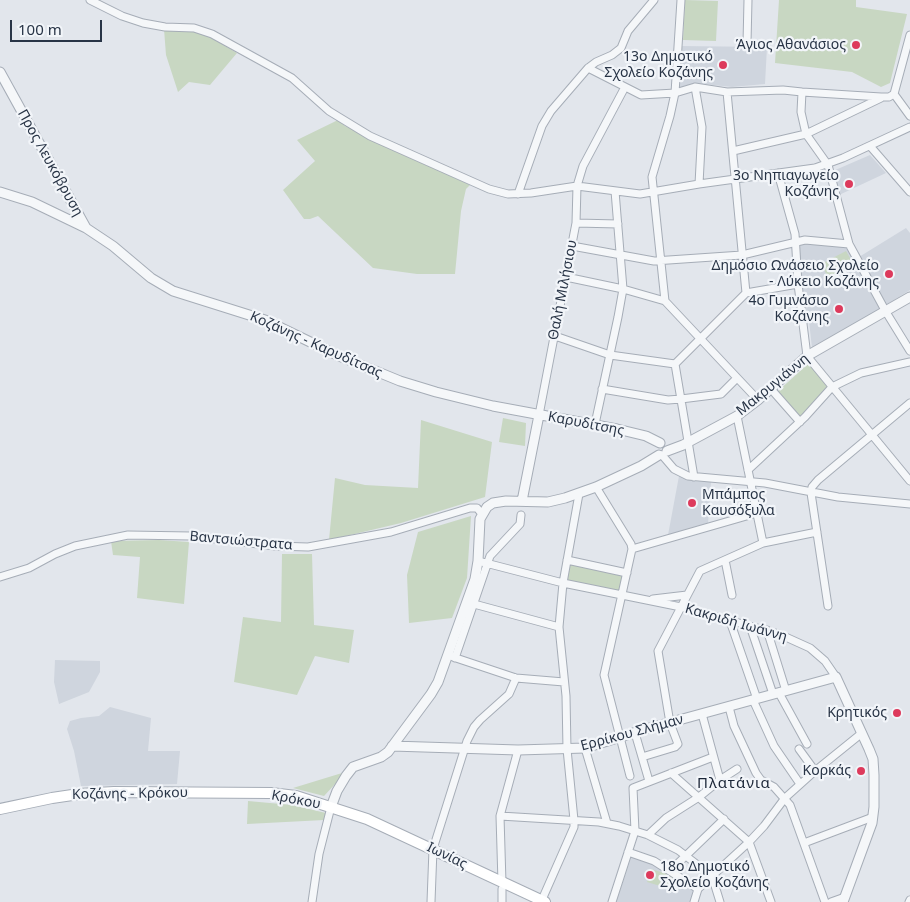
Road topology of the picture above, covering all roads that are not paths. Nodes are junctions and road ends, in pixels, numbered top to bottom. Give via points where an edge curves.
1 (90, 0) edge
2 (654, 0) edge
3 (681, 0) edge
4 (748, 0) edge
5 (910, 35) edge
6 (747, 43) dead end
7 (588, 68) junction
8 (0, 72) edge
9 (625, 87) junction
10 (694, 88) junction
11 (727, 92) junction
12 (802, 92) junction
13 (675, 93) junction
14 (894, 94) junction
15 (861, 96) junction
16 (881, 98) junction
17 (859, 109) junction
18 (910, 116) edge
19 (910, 127) edge
20 (806, 134) junction
21 (870, 146) junction
22 (733, 151) junction
23 (828, 165) junction
24 (778, 173) junction
25 (735, 179) junction
26 (698, 184) junction
27 (577, 186) junction
28 (909, 188) edge
29 (615, 191) junction
30 (0, 192) edge
31 (653, 192) junction
32 (518, 194) junction
33 (576, 223) junction
34 (618, 224) junction
35 (86, 228) junction
36 (795, 243) junction
37 (849, 244) junction
38 (572, 246) junction
39 (742, 255) junction
40 (620, 256) junction
41 (662, 261) junction
42 (566, 277) junction
43 (798, 284) junction
44 (623, 289) junction
45 (746, 293) junction
46 (910, 297) edge
47 (666, 302) junction
48 (886, 312) junction
49 (554, 336) junction
50 (902, 338) junction
51 (910, 338) edge
52 (700, 340) junction
53 (910, 350) edge
54 (610, 355) junction
55 (806, 356) junction
56 (910, 362) edge
57 (675, 364) junction
58 (737, 378) junction
59 (832, 387) junction
60 (771, 389) junction
61 (602, 390) junction
62 (681, 399) junction
63 (758, 400) junction
64 (910, 403) edge
65 (539, 415) junction
66 (737, 416) junction
67 (800, 422) junction
68 (594, 424) junction
69 (872, 435) junction
70 (688, 442) junction
71 (660, 450) junction
72 (748, 470) junction
73 (694, 477) junction
74 (750, 481) junction
75 (910, 481) edge
76 (596, 487) junction
77 (811, 493) junction
78 (578, 494) junction
79 (522, 501) junction
80 (910, 504) edge
81 (757, 513) junction
82 (482, 514) junction
83 (521, 515) dead end
84 (817, 532) junction
85 (763, 543) junction
86 (632, 549) junction
87 (478, 560) junction
88 (567, 560) junction
89 (725, 560) junction
90 (488, 563) junction
91 (627, 573) junction
92 (0, 577) edge
93 (563, 583) junction
94 (687, 595) junction
95 (732, 595) dead end
96 (622, 596) junction
97 (646, 600) junction
98 (474, 604) junction
99 (828, 606) dead end
100 (681, 607) junction
101 (730, 621) junction
102 (750, 626) junction
103 (559, 627) junction
104 (767, 630) junction
105 (452, 657) junction
106 (836, 677) junction
107 (516, 678) junction
108 (564, 682) junction
109 (779, 692) junction
110 (755, 699) junction
111 (729, 706) junction
112 (702, 714) junction
113 (670, 723) junction
114 (636, 733) junction
115 (862, 734) junction
116 (620, 738) junction
117 (807, 744) dead end
118 (392, 746) junction
119 (464, 748) junction
120 (584, 748) junction
121 (568, 749) junction
122 (799, 749) dead end
123 (518, 750) junction
124 (642, 757) junction
125 (714, 758) junction
126 (736, 769) dead end
127 (815, 771) junction
128 (671, 773) junction
129 (630, 776) dead end
130 (720, 780) junction
131 (649, 781) junction
132 (800, 784) junction
133 (261, 793) joint
134 (699, 797) junction
135 (785, 798) junction
136 (331, 807) junction
137 (0, 809) edge
138 (500, 816) junction
139 (873, 817) junction
140 (724, 819) junction
141 (574, 820) junction
142 (606, 823) junction
143 (635, 831) junction
144 (648, 835) junction
145 (749, 842) junction
146 (804, 843) junction
147 (432, 852) junction
148 (628, 852) junction
149 (686, 855) junction
150 (671, 870) junction
151 (712, 876) junction
152 (502, 886) junction
153 (698, 889) junction
154 (844, 900) edge
155 (312, 902) edge
156 (431, 902) edge
157 (502, 902) edge
158 (540, 902) edge
159 (612, 902) edge
160 (694, 902) edge
161 (720, 902) edge
162 (770, 902) edge
163 (825, 902) edge
164 (830, 902) edge

1 - 32 street via 143,24 194,28 212,34 285,73 329,111 370,136 489,189
2 - 7 street via 628,30 621,48
3 - 13 street
4 - 6 street
5 - 14 street
7 - 9 street
7 - 32 street via 545,120
8 - 35 street, Προς Λευκόβρυση
9 - 13 street via 641,95
9 - 27 street, Θαλή Μιλήσιου via 583,166
10 - 11 street
10 - 13 street
10 - 26 street via 702,127
11 - 12 street via 769,89
11 - 22 street
12 - 15 street
12 - 20 street via 801,112
13 - 31 street via 652,177
14 - 16 street
14 - 18 street
15 - 16 street
15 - 17 street
16 - 17 street
17 - 20 street
19 - 21 street
20 - 22 street
20 - 23 street
21 - 23 street
21 - 28 street
22 - 25 street
23 - 24 street
23 - 37 street
24 - 25 street
24 - 36 street
25 - 26 street
25 - 39 street
26 - 31 street
27 - 29 street
27 - 32 street
27 - 33 street, Θαλή Μιλήσιου
29 - 31 street
29 - 34 street
30 - 35 street, Κοζάνης - Καρυδίτσας via 36,204
31 - 41 street
33 - 34 street
33 - 38 street, Θαλή Μιλήσιου
34 - 40 street
35 - 65 street, Κοζάνης - Καρυδίτσας via 173,291 265,320 346,359 411,385
36 - 37 street via 814,240
36 - 39 street
36 - 43 street
37 - 48 street
38 - 40 street
38 - 42 street, Θαλή Μιλήσιου
39 - 41 street
39 - 45 street
40 - 41 street
40 - 44 street
41 - 47 street
42 - 44 street
42 - 49 street, Θαλή Μιλήσιου
43 - 45 street
43 - 55 street
44 - 47 street
44 - 54 street
45 - 52 street
46 - 48 street, Μακρυγιάννη
47 - 52 street
48 - 50 street
48 - 55 street, Μακρυγιάννη
49 - 54 street
49 - 65 street, Θαλή Μιλήσιου
50 - 51 street
50 - 53 street
52 - 57 street
52 - 58 street
54 - 57 street
54 - 61 street
55 - 59 street
55 - 60 street, Μακρυγιάννη
56 - 59 street via 861,373
57 - 62 street
58 - 62 street via 721,394
58 - 63 street
59 - 67 street
59 - 69 street
60 - 63 street, Μακρυγιάννη
60 - 67 street
61 - 62 street
61 - 68 street
62 - 70 street
63 - 66 street, Μακρυγιάννη
64 - 69 street
65 - 68 street, Καρυδίτσης
65 - 79 street, Θαλή Μιλήσιου
66 - 70 street, Μακρυγιάννη
66 - 72 street
67 - 72 street
68 - 71 street, Καρυδίτσης via 633,433
69 - 75 street
69 - 77 street via 818,480
70 - 71 street, Μακρυγιάννη
70 - 73 street
71 - 73 street via 678,472
71 - 76 street, Μακρυγιάννη
72 - 74 street
73 - 74 street
74 - 77 street
74 - 81 street
76 - 78 street, Μακρυγιάννη
76 - 86 street
77 - 80 street
77 - 84 street
78 - 79 street, Μακρυγιάννη via 552,502
78 - 88 street
79 - 82 street, Μακρυγιάννη via 493,504
81 - 85 street
81 - 86 street
82 - 87 street via 478,531
82 - 92 street, Βαντσιώστρατα via 476,508 470,508 391,532 308,547 190,536 128,535 75,546 29,568
83 - 90 street via 520,524 490,556
84 - 85 street
84 - 99 street
85 - 89 street
86 - 91 street
87 - 90 street, Κακριδή Ιωάννη
87 - 105 street
88 - 91 street
88 - 93 street
89 - 94 street via 700,571
89 - 95 street
90 - 93 street, Κακριδή Ιωάννη
90 - 98 street
91 - 96 street
93 - 96 street, Κακριδή Ιωάννη
93 - 103 street
94 - 97 street
94 - 100 street
96 - 97 street, Κακριδή Ιωάννη
96 - 116 street via 604,675
97 - 100 street, Κακριδή Ιωάννη
98 - 103 street
98 - 105 street
100 - 101 street, Κακριδή Ιωάννη
100 - 113 street via 658,651
101 - 102 street, Κακριδή Ιωάννη
101 - 110 street
102 - 104 street, Κακριδή Ιωάννη
102 - 109 street
103 - 108 street
104 - 106 street, Κακριδή Ιωάννη via 810,648
104 - 109 street
105 - 107 street
105 - 118 street via 431,694
106 - 109 street, Ερρίκου Σλήμαν
106 - 115 street, Κακριδή Ιωάννη
107 - 108 street
107 - 119 street via 509,694 474,727
108 - 121 street
109 - 110 street, Ερρίκου Σλήμαν
109 - 117 street
110 - 111 street, Ερρίκου Σλήμαν
110 - 132 street via 774,746
111 - 112 street, Ερρίκου Σλήμαν
111 - 135 street via 734,726 756,773
112 - 113 street, Ερρίκου Σλήμαν
112 - 125 street
113 - 114 street, Ερρίκου Σλήμαν
113 - 124 street via 677,746
114 - 116 street, Ερρίκου Σλήμαν
114 - 124 street
115 - 127 street
115 - 139 street, Κακριδή Ιωάννη via 873,759
116 - 120 street, Ερρίκου Σλήμαν
116 - 129 street
118 - 119 street, Ερρίκου Σλήμαν
118 - 136 street via 381,757 354,767 339,786
119 - 123 street, Ερρίκου Σλήμαν
119 - 147 street
120 - 121 street, Ερρίκου Σλήμαν
120 - 142 street
121 - 123 street, Ερρίκου Σλήμαν
121 - 141 street
122 - 127 street
123 - 138 street
124 - 131 street
125 - 128 street
125 - 130 street
126 - 130 street
127 - 132 street
128 - 131 street
128 - 134 street
130 - 134 street
131 - 143 street via 633,788
132 - 135 street
133 - 136 main road, Κρόκου via 296,796
133 - 137 main road, Κοζάνης - Κρόκου via 92,793
134 - 140 street
134 - 144 street via 666,818
135 - 145 street
135 - 146 street
136 - 147 main road, Ιωνίας
136 - 155 street via 319,854
138 - 141 street
138 - 152 street
139 - 146 street
139 - 154 street, Κακριδή Ιωάννη
140 - 145 street
140 - 149 street
141 - 142 street
141 - 158 street via 574,827
142 - 143 street
143 - 144 street
143 - 148 street
144 - 149 street
145 - 151 street
145 - 162 street
146 - 163 street
147 - 152 main road, Ιωνίας
147 - 156 street
148 - 150 street
148 - 159 street
149 - 150 street
149 - 151 street
150 - 153 street
151 - 153 street
151 - 161 street
152 - 157 street
152 - 158 main road, Ιωνίας
153 - 160 street
154 - 164 street

